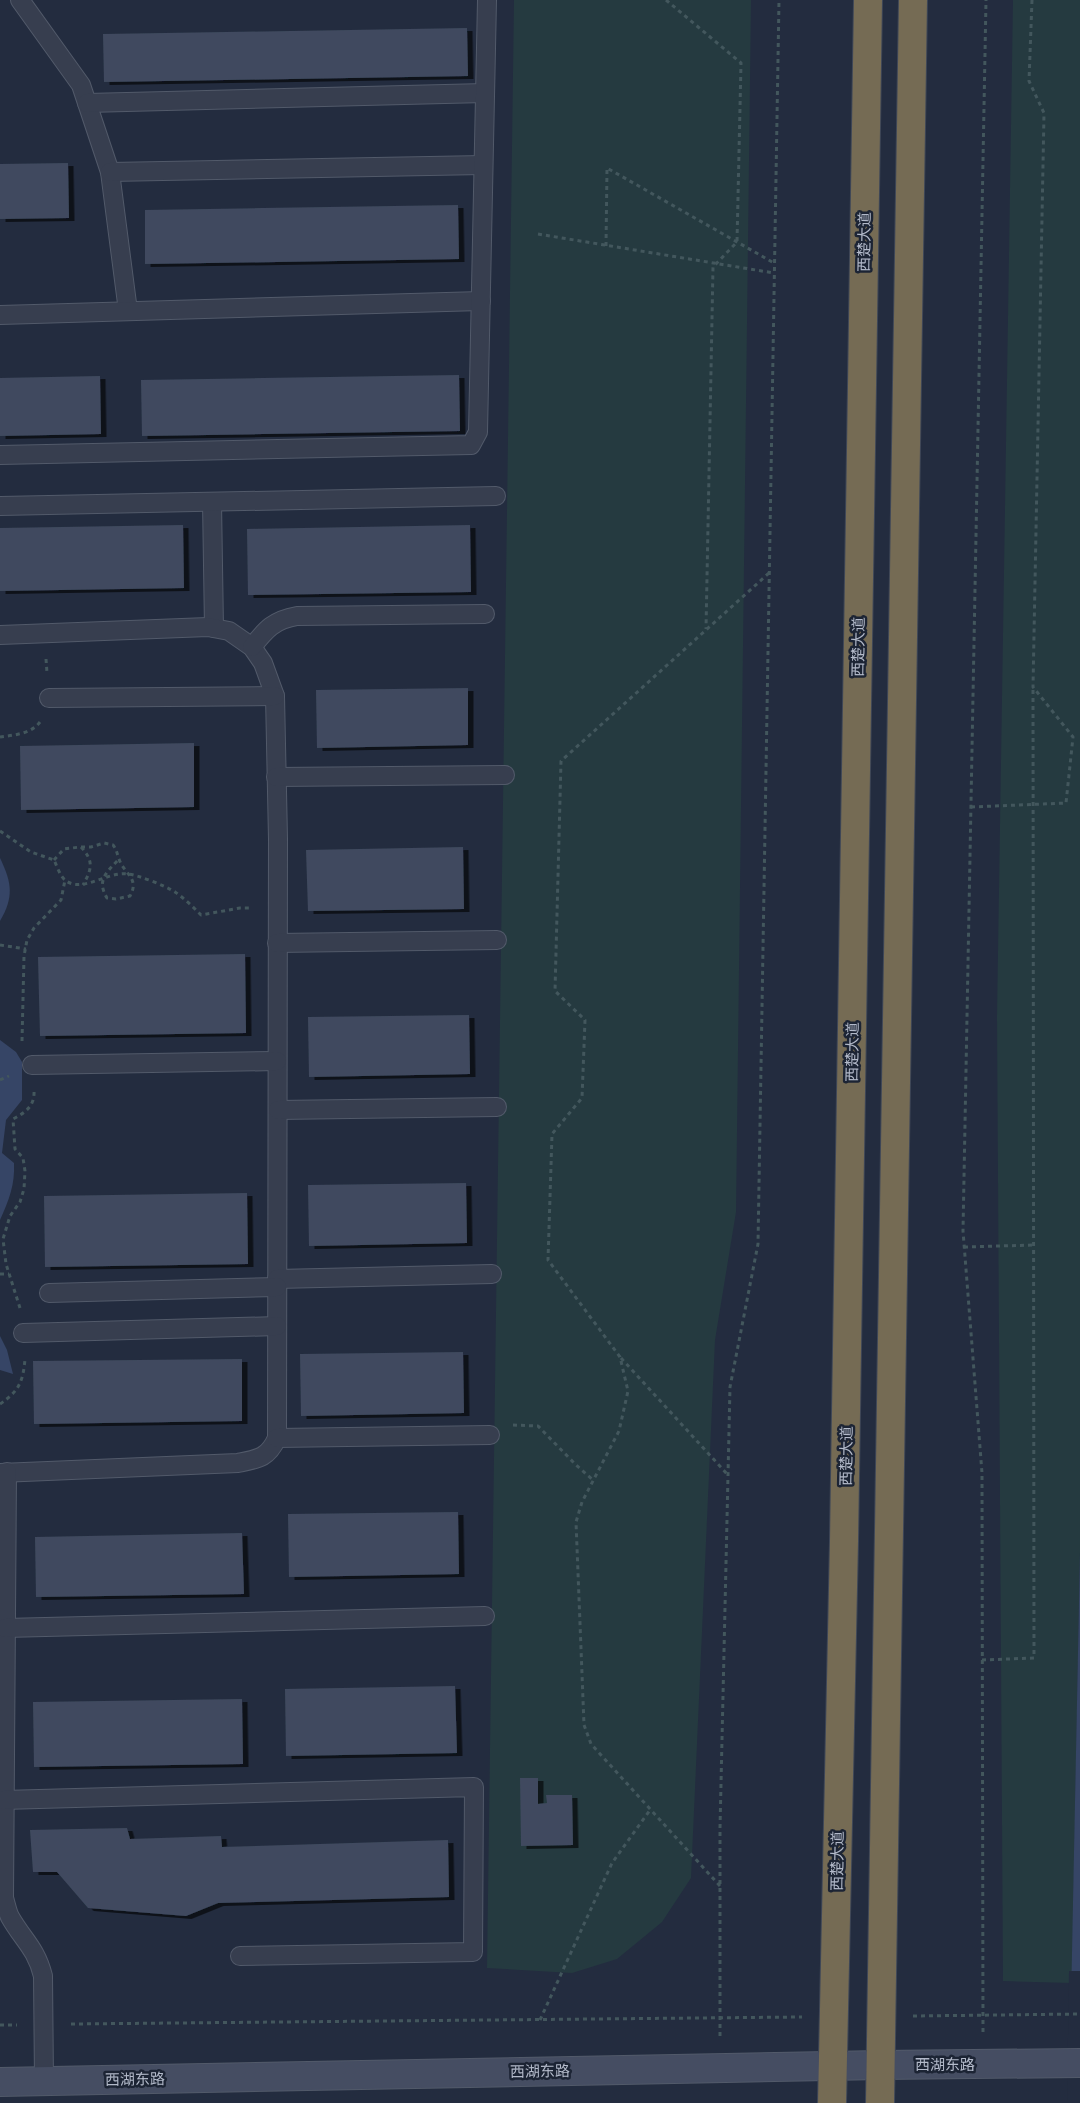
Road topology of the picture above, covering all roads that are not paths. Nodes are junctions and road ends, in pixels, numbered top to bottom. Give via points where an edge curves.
1 (20, 0) edge
2 (487, 0) edge
3 (868, 0) edge
4 (913, 0) edge
5 (485, 93) junction
6 (87, 103) junction
7 (483, 165) junction
8 (110, 172) junction
9 (481, 301) junction
10 (128, 311) junction
11 (0, 315) edge
12 (0, 454) edge
13 (496, 496) dead end
14 (212, 502) junction
15 (0, 506) edge
16 (485, 614) dead end
17 (214, 628) junction
18 (0, 635) edge
19 (252, 647) junction
20 (275, 696) junction
21 (49, 698) dead end
22 (505, 775) dead end
23 (276, 776) junction
24 (496, 940) dead end
25 (277, 943) junction
26 (277, 1061) junction
27 (32, 1065) road end
28 (497, 1107) dead end
29 (278, 1110) junction
30 (492, 1274) dead end
31 (277, 1283) junction
32 (50, 1293) dead end
33 (278, 1326) junction
34 (23, 1333) road end
35 (490, 1435) dead end
36 (277, 1438) junction
37 (3, 1472) edge
38 (486, 1616) dead end
39 (5, 1628) junction
40 (3, 1800) junction
41 (240, 1956) dead end
42 (1080, 2063) edge
43 (881, 2064) junction
44 (833, 2066) junction
45 (44, 2081) junction
46 (0, 2082) edge
47 (832, 2103) edge
48 (880, 2103) edge

1 - 6 lane via 81,85
2 - 5 lane
3 - 44 highway, 西楚大道 via 845,1512
4 - 43 highway
5 - 6 lane
5 - 7 lane
6 - 8 lane
7 - 8 lane
7 - 9 lane
8 - 10 lane
9 - 10 lane
9 - 12 lane via 478,432 471,444
10 - 11 lane
13 - 14 lane
14 - 15 lane
14 - 17 lane
16 - 19 lane via 297,616 283,618 267,628
17 - 18 lane
17 - 19 lane via 230,631
19 - 20 lane via 263,663
20 - 21 lane
20 - 23 lane
22 - 23 lane
23 - 25 lane
24 - 25 lane
25 - 26 lane
26 - 27 lane
26 - 29 lane
28 - 29 lane
29 - 31 lane
30 - 31 lane
31 - 32 lane
31 - 33 lane
33 - 34 lane
33 - 36 lane
35 - 36 lane
36 - 37 lane via 271,1452 238,1464
37 - 39 lane
38 - 39 lane
39 - 40 lane
40 - 41 lane via 474,1787 473,1952
40 - 45 lane via 4,1898 10,1916 40,1962 43,1976
42 - 43 main road, 西湖东路
43 - 44 main road, 西湖东路
43 - 48 highway
44 - 45 main road, 西湖东路
44 - 47 highway, 西楚大道
45 - 46 main road, 西湖东路

